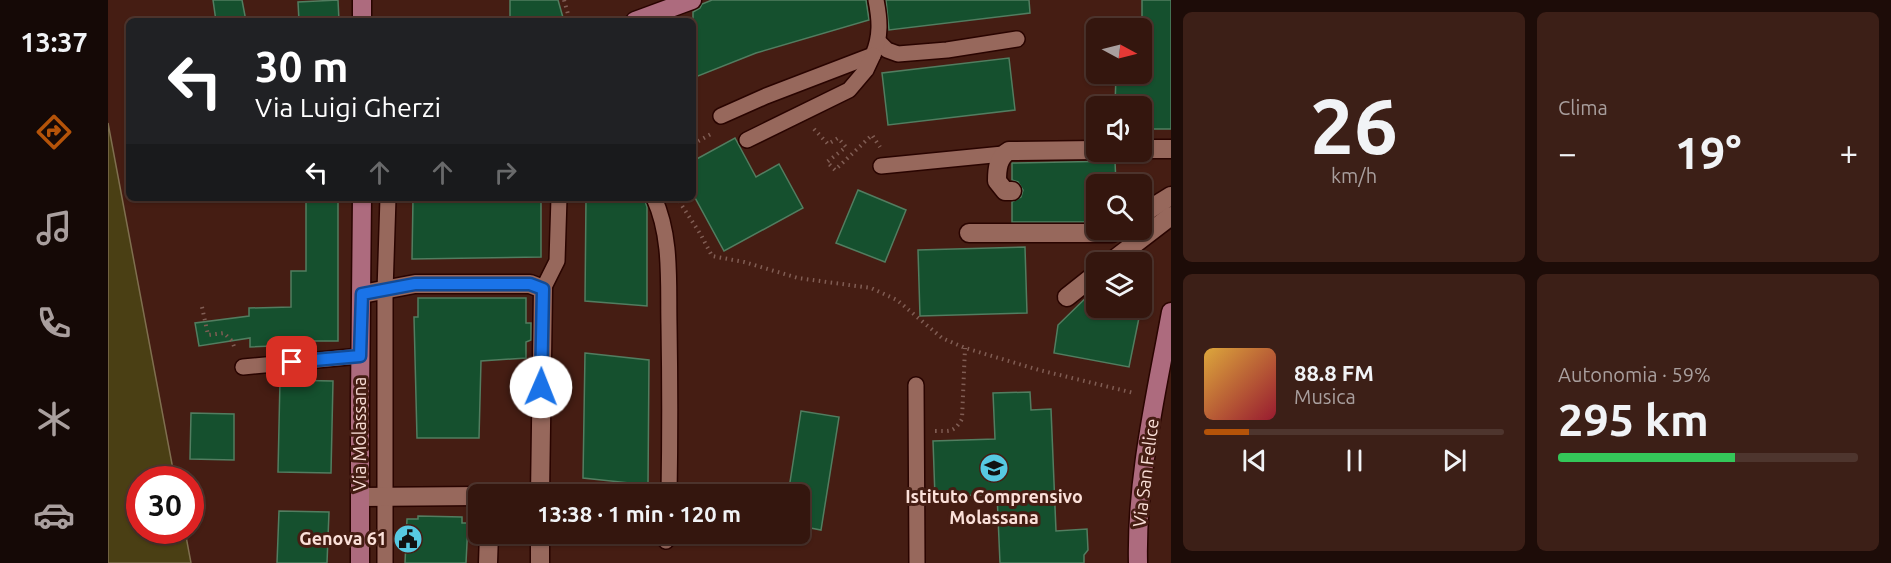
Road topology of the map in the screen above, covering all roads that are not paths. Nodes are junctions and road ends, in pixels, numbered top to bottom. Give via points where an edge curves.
1 (362, 0) edge
2 (692, 0) edge
3 (876, 0) edge
4 (362, 18) edge
5 (643, 18) edge
6 (1017, 39) dead end
7 (876, 48) junction
8 (721, 116) dead end
9 (747, 140) dead end
10 (1152, 149) edge
11 (1171, 149) edge
12 (1086, 150) edge
13 (1003, 154) junction
14 (886, 165) road end
15 (1012, 191) dead end
16 (1171, 196) edge
17 (362, 201) edge
18 (388, 201) edge
19 (559, 201) edge
20 (655, 201) edge
21 (1152, 208) edge
22 (1171, 216) edge
23 (969, 233) dead end
24 (1086, 233) edge
25 (1124, 252) edge
26 (1086, 282) edge
27 (543, 289) junction
28 (385, 291) junction
29 (362, 294) junction
30 (1067, 297) dead end
31 (1171, 312) edge
32 (360, 356) junction
33 (243, 367) dead end
34 (916, 385) dead end
35 (540, 484) edge
36 (669, 484) edge
37 (468, 496) edge
38 (361, 497) junction
39 (385, 497) junction
40 (489, 544) edge
41 (540, 544) edge
42 (360, 563) edge
43 (385, 563) edge
44 (488, 563) edge
45 (540, 563) edge
46 (917, 563) edge
47 (1138, 563) edge

1 - 4 main road
2 - 5 main road
3 - 7 lane via 880,30
6 - 7 lane via 898,54
7 - 8 lane
7 - 9 lane via 866,70 849,90
10 - 11 street
12 - 13 street via 1019,150
13 - 14 lane
13 - 15 street via 997,181 1005,190
16 - 21 street
17 - 29 main road, Via Molassana
18 - 28 lane
19 - 27 lane via 557,261
20 - 36 lane via 668,264
22 - 25 street
23 - 24 street
26 - 30 street
27 - 28 street via 530,284 415,284
27 - 35 street
28 - 29 street
28 - 39 lane
29 - 32 main road, Via Molassana
31 - 47 main road, Via San Felice via 1142,482
32 - 33 lane
32 - 38 main road, Via Molassana
34 - 46 lane
37 - 39 street
38 - 39 street
38 - 42 main road, Via Molassana
39 - 43 lane
40 - 44 street
41 - 45 street

